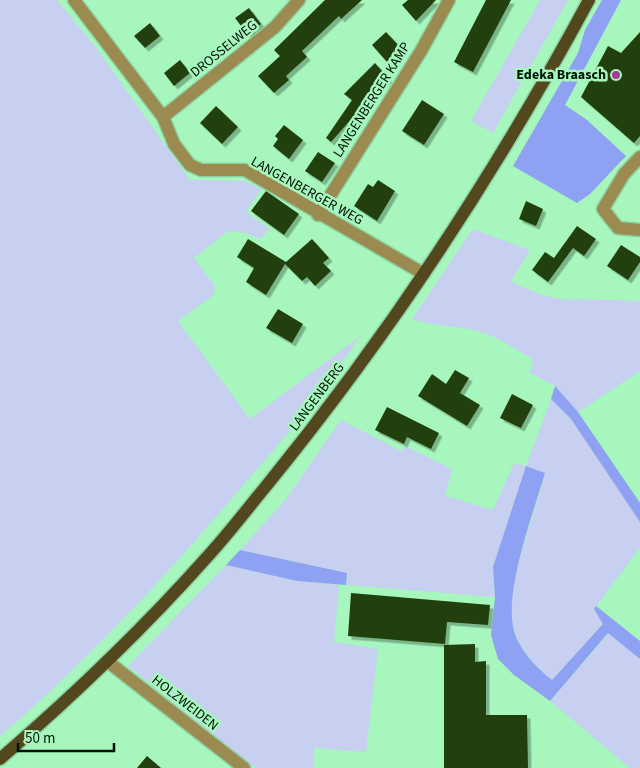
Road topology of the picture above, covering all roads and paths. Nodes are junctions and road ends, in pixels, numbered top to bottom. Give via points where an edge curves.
1 (74, 0) edge
2 (299, 0) edge
3 (448, 0) edge
4 (589, 0) edge
5 (163, 117) junction
6 (640, 156) edge
7 (318, 214) junction
8 (640, 230) edge
9 (424, 274) junction
10 (107, 661) junction
11 (0, 760) edge
12 (244, 768) edge

1 - 5 street, LANGENBERGER WEG
2 - 5 street, DROSSELWEG via 275,27
3 - 7 street, LANGENBERGER KAMP via 421,51
4 - 9 main road, LANGENBERG via 514,135
5 - 7 street, LANGENBERGER WEG via 174,144 190,165 201,170 245,170
6 - 8 street via 624,174 603,209 618,228
7 - 9 street, LANGENBERGER WEG
9 - 10 main road, LANGENBERG via 305,438 209,556
10 - 11 main road, LANGENBERG
10 - 12 street, HOLZWEIDEN

